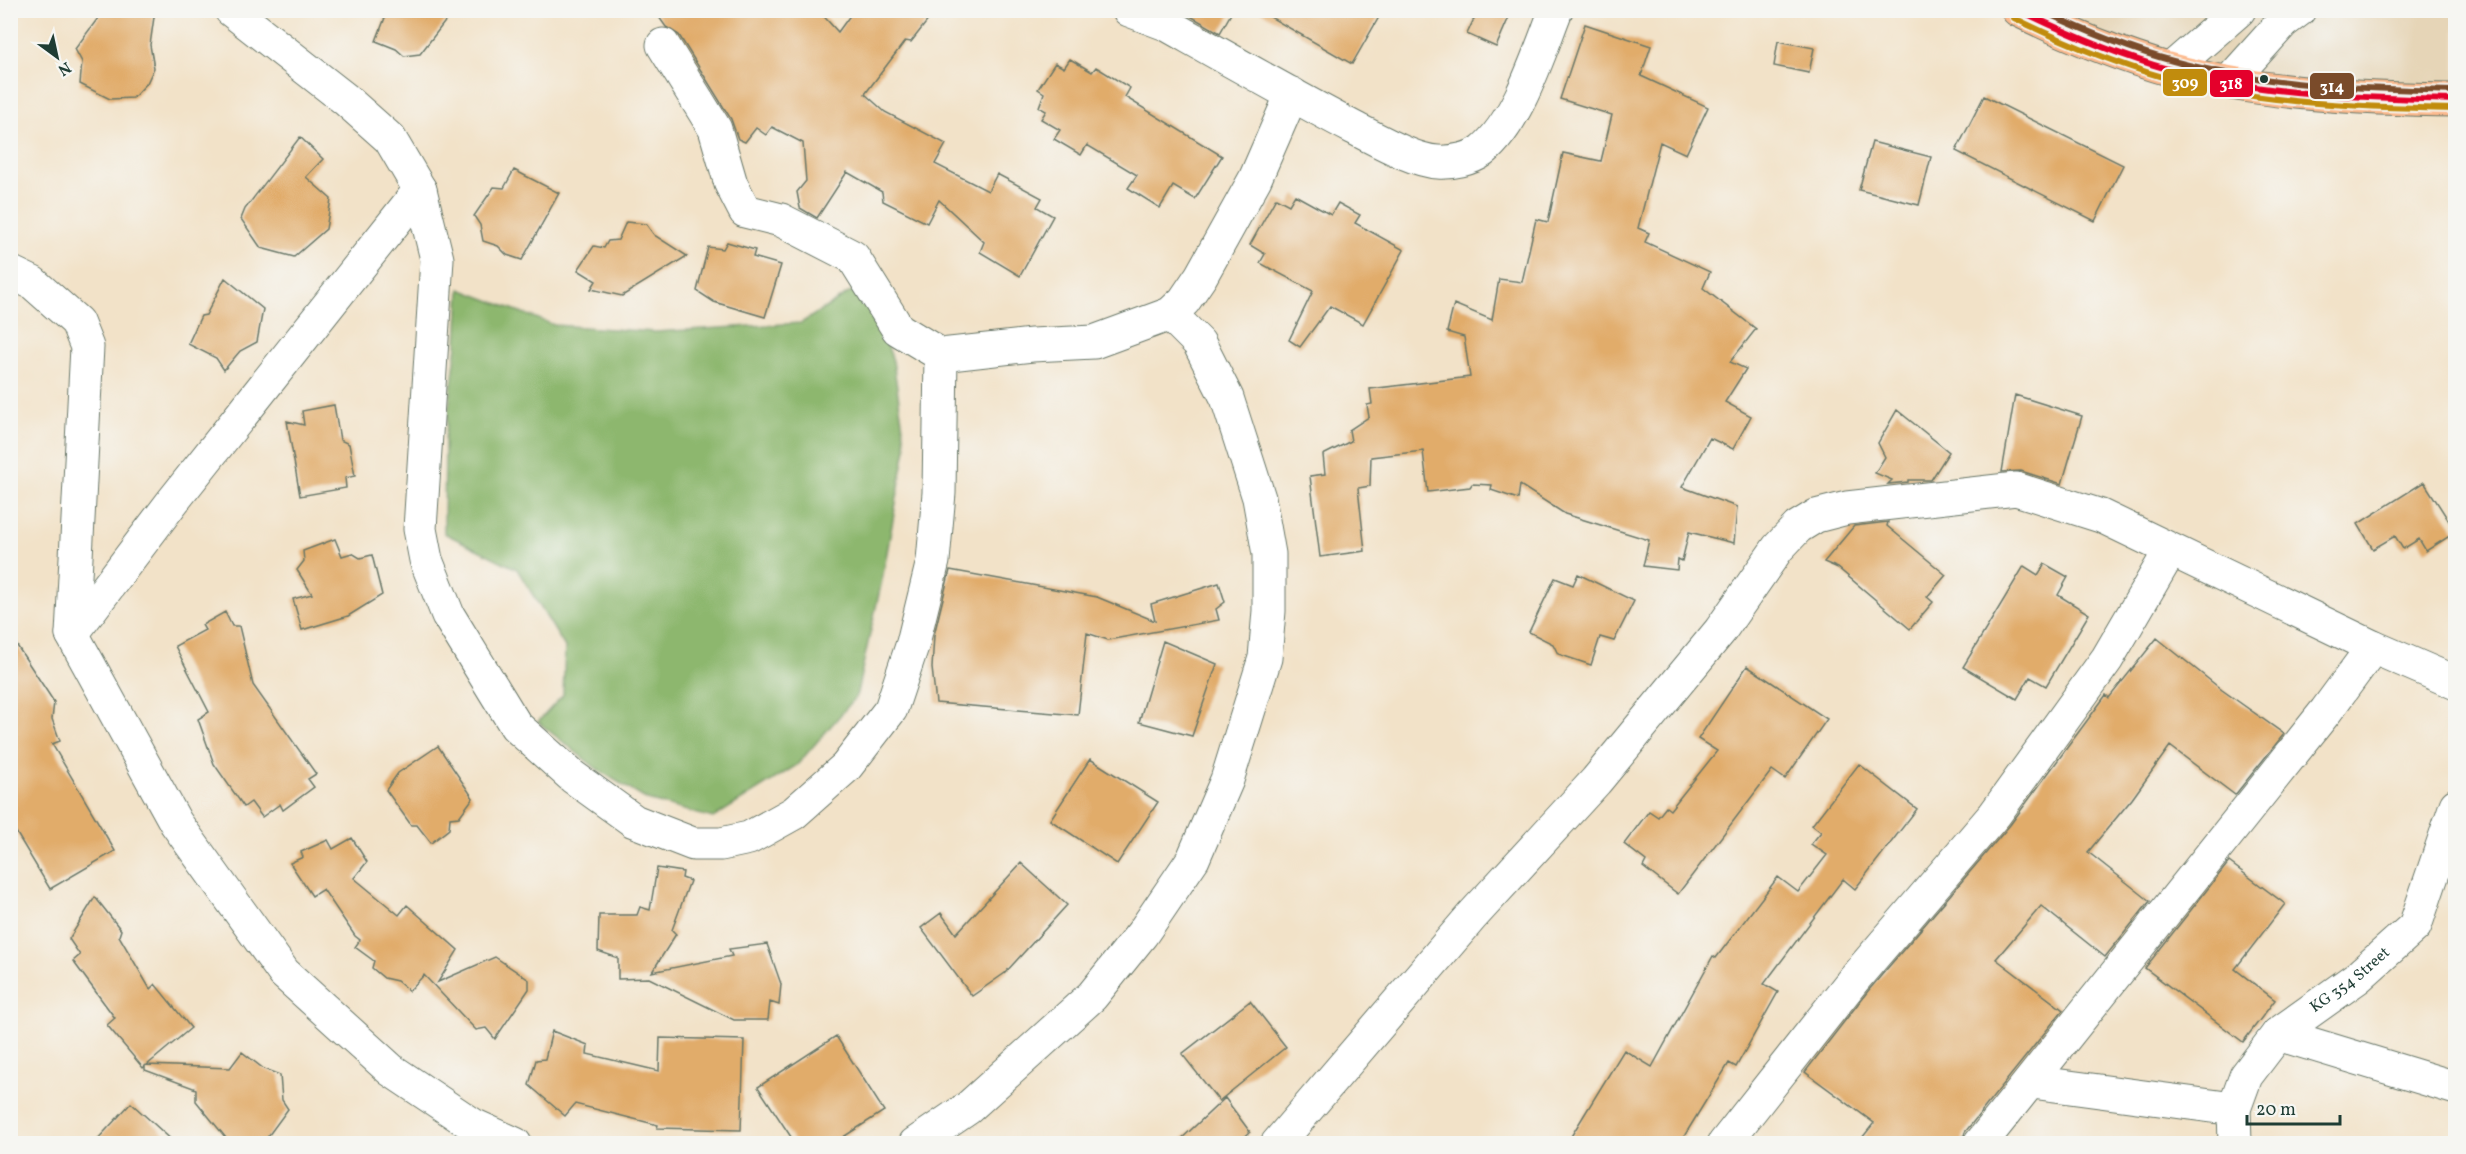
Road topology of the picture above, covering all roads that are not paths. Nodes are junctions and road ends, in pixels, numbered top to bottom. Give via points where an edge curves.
1 (231, 10) edge
2 (1129, 10) edge
3 (1556, 10) edge
4 (2018, 10) edge
5 (2239, 10) edge
6 (2299, 10) edge
7 (663, 45) dead end
8 (2170, 70) junction
9 (2229, 82) junction
10 (1292, 94) junction
11 (2456, 100) edge
12 (420, 190) junction
13 (10, 272) edge
14 (1170, 314) junction
15 (941, 355) junction
16 (2170, 551) junction
17 (72, 634) junction
18 (2373, 647) junction
19 (2456, 683) edge
20 (2456, 805) edge
21 (2278, 1034) junction
22 (2032, 1082) junction
23 (2456, 1088) edge
24 (2234, 1109) junction
25 (515, 1143) edge
26 (915, 1143) edge
27 (1277, 1143) edge
28 (1724, 1143) edge
29 (1980, 1143) edge
30 (2235, 1143) edge

1 - 12 street via 390,138
2 - 10 street via 1166,24
3 - 10 street via 1516,107 1482,150 1466,159 1437,163 1393,148
4 - 8 main road via 2069,35
5 - 8 street
6 - 9 street via 2283,22
7 - 15 street via 715,129 731,184 745,211 781,219 853,257 898,329
8 - 9 main road
9 - 11 main road via 2315,93
10 - 14 street via 1255,179 1201,276
12 - 15 street via 437,259 420,530 426,560 448,615 516,726 573,777 634,821 693,844 749,838 795,813 846,767 891,709 913,643 933,561 939,494
12 - 17 street
13 - 17 street via 33,283 77,322 87,347
14 - 15 street via 1094,342
14 - 26 street via 1199,344 1227,398 1259,498 1269,554 1265,658 1231,769 1193,859 1142,934 1092,996 968,1108
16 - 18 street
16 - 27 street via 2101,516 2016,489 1847,508 1816,516 1798,527 1778,548 1720,631 1596,781 1472,916
16 - 28 street via 2107,659 1995,814 1854,979
17 - 25 street via 176,823 284,973 391,1070 473,1125
18 - 19 street
18 - 22 street
20 - 21 street, KG 354 Street via 2415,926 2358,977
21 - 23 street
21 - 24 street, KG 354 Street via 2246,1076
22 - 24 street
22 - 29 street
24 - 30 street, KG 354 Street

